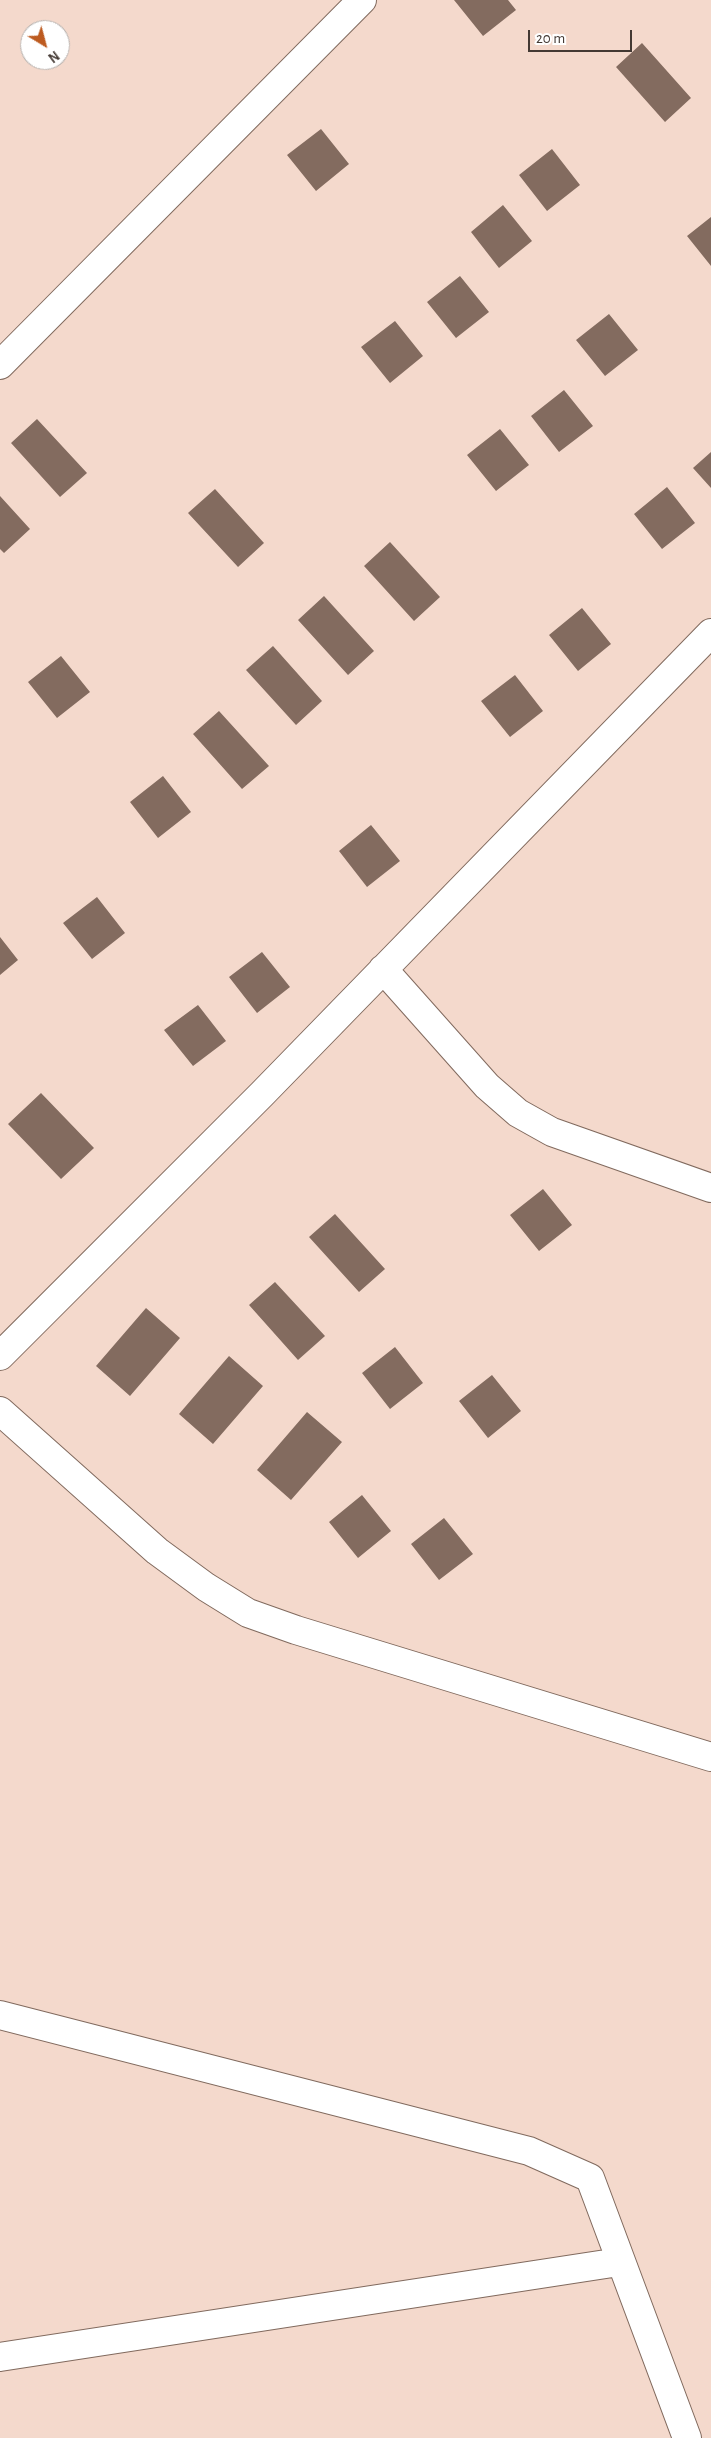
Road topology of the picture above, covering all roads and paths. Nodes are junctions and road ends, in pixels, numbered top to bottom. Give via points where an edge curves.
1 (362, 0) edge
2 (0, 365) edge
3 (711, 633) edge
4 (383, 969) junction
5 (711, 1188) edge
6 (0, 1356) edge
7 (0, 1412) edge
8 (711, 1757) edge
9 (0, 2015) edge
10 (619, 2262) junction
11 (0, 2357) edge
12 (687, 2438) edge

1 - 2 street
3 - 4 street
4 - 5 street via 487,1086 518,1113 552,1132
4 - 6 street
7 - 8 street via 157,1551 248,1613
9 - 10 street via 529,2151 590,2178
10 - 11 street
10 - 12 street

